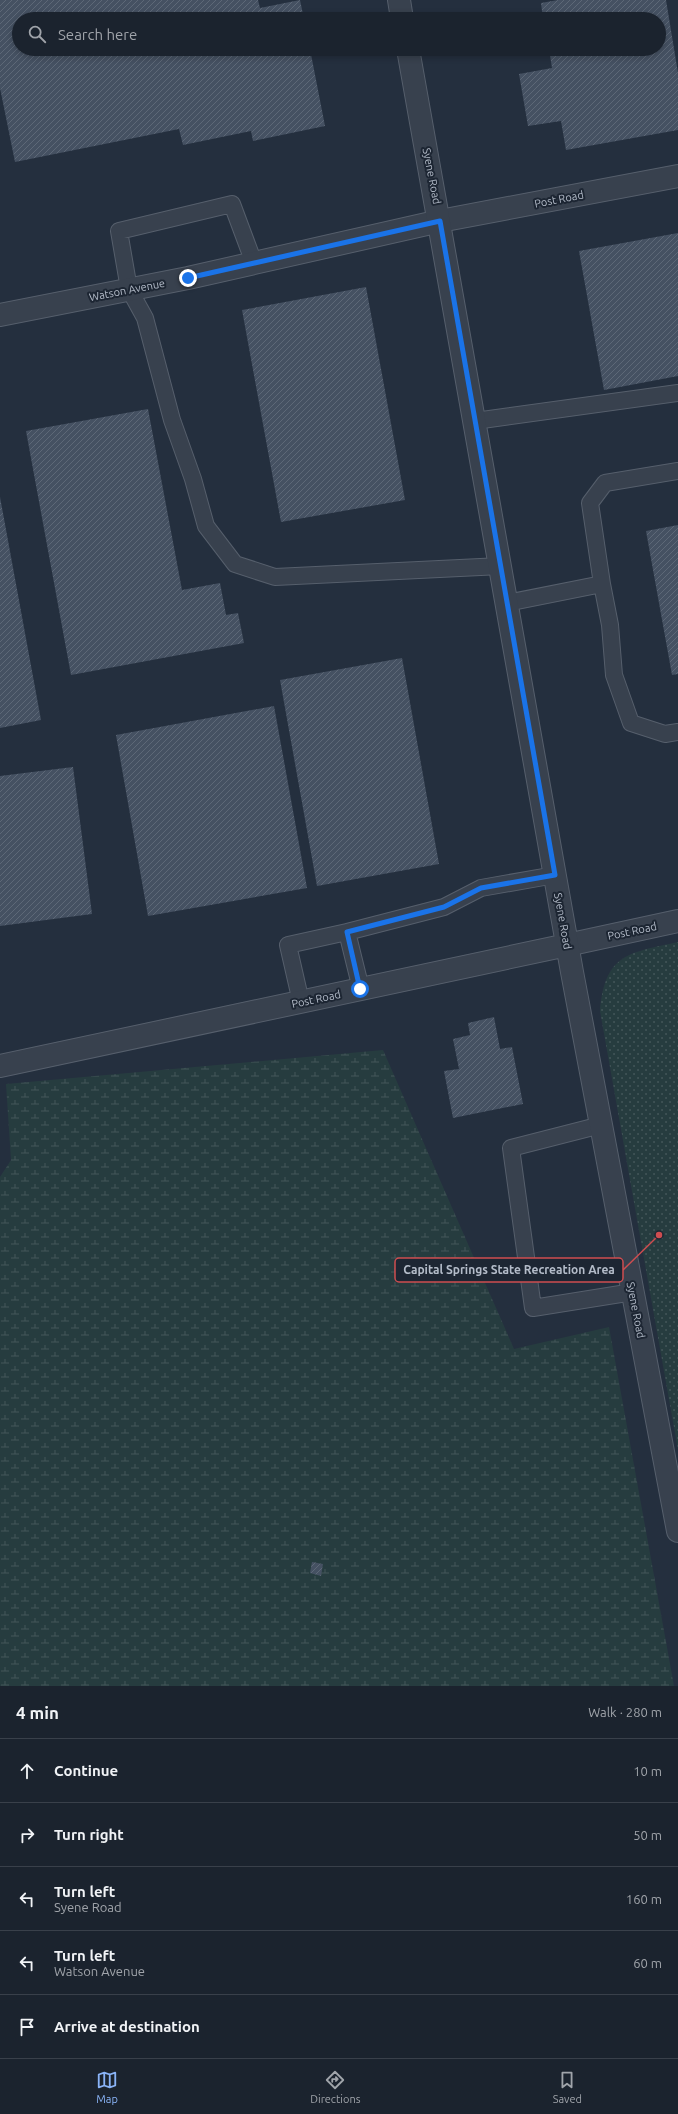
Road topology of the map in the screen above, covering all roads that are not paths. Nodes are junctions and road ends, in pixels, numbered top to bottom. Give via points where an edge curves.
1 (399, 0) edge
2 (401, 12) edge
3 (409, 56) edge
4 (678, 176) edge
5 (440, 221) junction
6 (254, 263) junction
7 (129, 289) junction
8 (0, 315) edge
9 (678, 393) edge
10 (475, 422) junction
11 (678, 471) edge
12 (501, 566) junction
13 (602, 584) junction
14 (507, 603) junction
15 (678, 732) edge
16 (555, 875) junction
17 (678, 921) edge
18 (347, 932) junction
19 (567, 945) junction
20 (360, 989) junction
21 (301, 1002) junction
22 (0, 1066) edge
23 (601, 1125) junction
24 (633, 1292) junction
25 (678, 1531) edge

1 - 2 street
3 - 5 street, Syene Road
4 - 5 street, Post Road
5 - 6 street, Watson Avenue
5 - 10 street, Syene Road
6 - 7 street, Watson Avenue
6 - 7 lane via 232,204 119,231
7 - 8 street, Watson Avenue
7 - 12 lane via 145,318 172,420 206,526 235,564 275,577
9 - 10 lane
10 - 12 street, Syene Road
11 - 13 lane via 605,484 590,503
12 - 14 street, Syene Road
13 - 14 lane
13 - 15 lane via 610,625 614,675 631,723 666,734
14 - 16 street, Syene Road
16 - 18 lane via 481,888 444,907
16 - 19 street, Syene Road
17 - 19 street, Post Road
18 - 20 lane
18 - 21 lane via 288,945
19 - 20 street, Post Road
19 - 23 street, Syene Road
20 - 21 street, Post Road
21 - 22 street, Post Road
23 - 24 street, Syene Road
23 - 24 lane via 511,1148 533,1308
24 - 25 street, Syene Road

